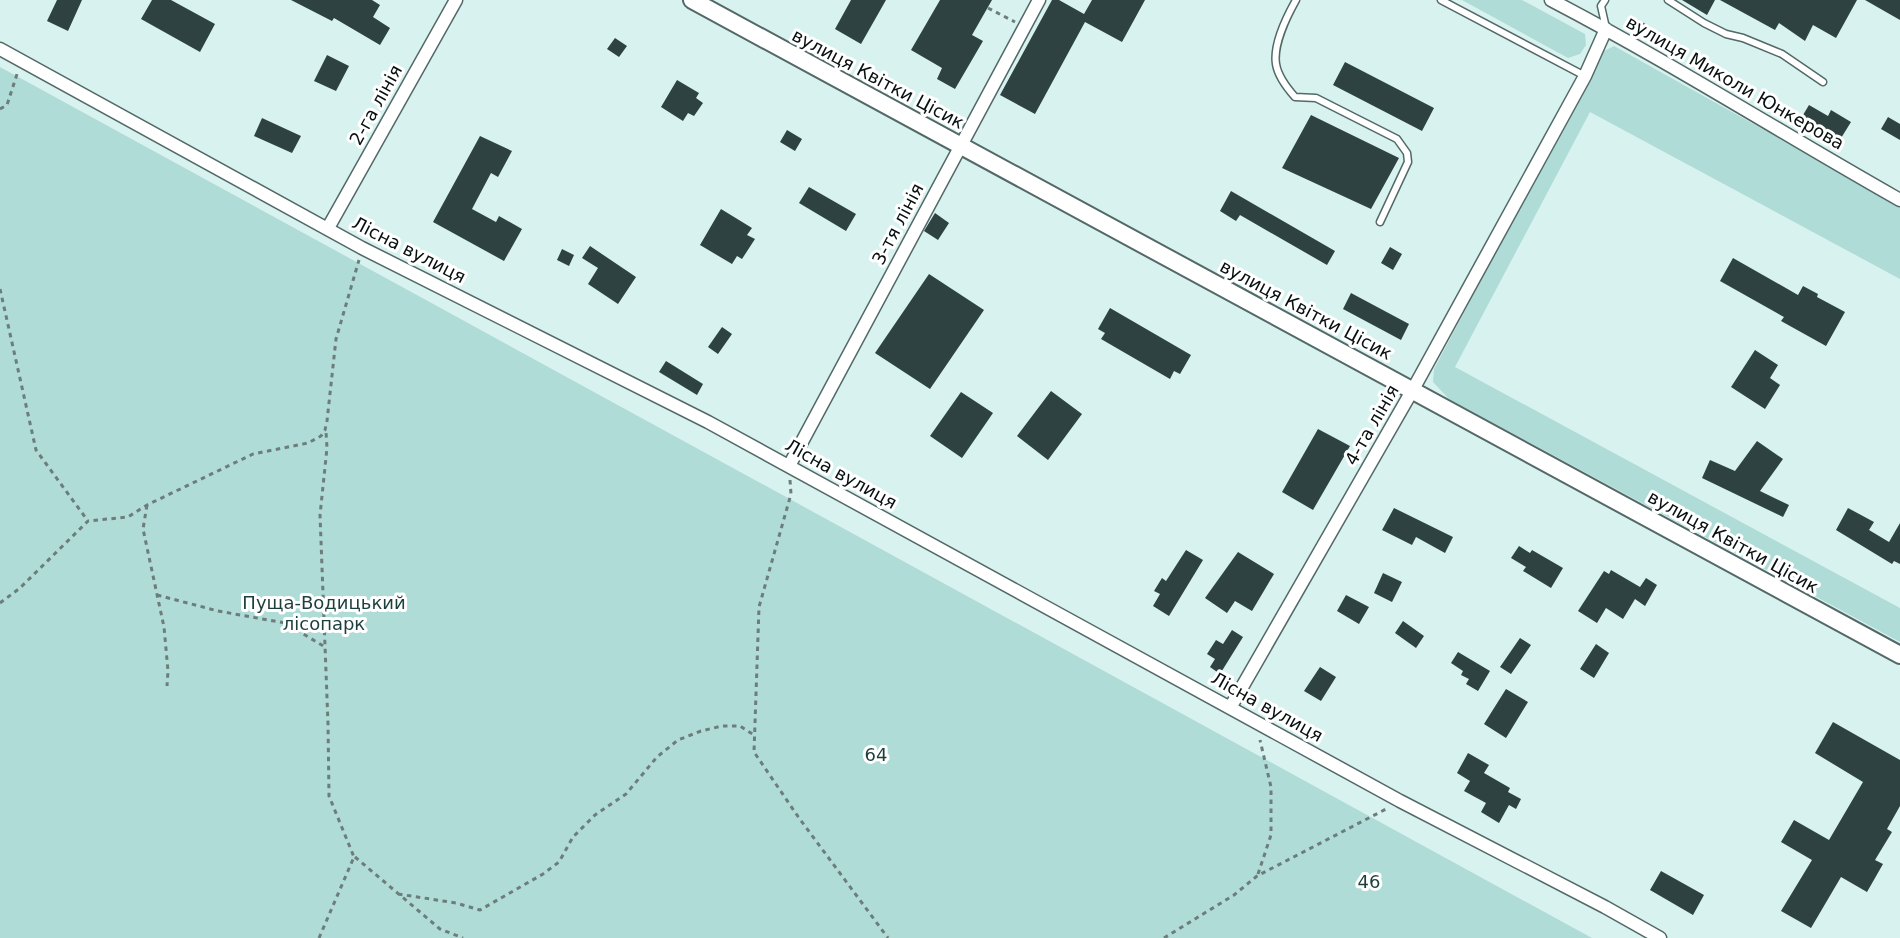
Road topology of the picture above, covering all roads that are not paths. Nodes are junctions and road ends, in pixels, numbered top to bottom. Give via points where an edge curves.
1 (456, 0) edge
2 (692, 0) edge
3 (1039, 0) edge
4 (1296, 0) edge
5 (1441, 0) edge
6 (1551, 0) edge
7 (1605, 0) edge
8 (1668, 0) edge
9 (1606, 28) junction
10 (0, 50) edge
11 (1585, 76) junction
12 (1823, 82) dead end
13 (960, 146) junction
14 (1900, 200) edge
15 (1380, 222) dead end
16 (328, 228) junction
17 (1413, 390) junction
18 (789, 466) junction
19 (1900, 656) edge
20 (1230, 708) junction
21 (1660, 938) edge

1 - 16 street, 2-га лінія
2 - 13 street, вулиця Квітки Цісик
3 - 13 street, 3-тя лінія
4 - 15 lane via 1279,39 1276,64 1284,85 1295,97 1316,98 1397,139 1407,153 1408,162
5 - 11 lane
6 - 9 street, вулиця Миколи Юнкерова
7 - 9 lane via 1601,6
8 - 12 lane via 1718,30 1782,54
9 - 11 street, 4-та лінія
9 - 14 street, вулиця Миколи Юнкерова
10 - 16 street, Лісна вулиця
11 - 17 street, 4-та лінія
13 - 17 street, вулиця Квітки Цісик
13 - 18 street, 3-тя лінія
16 - 18 street, Лісна вулиця
17 - 19 street, вулиця Квітки Цісик
17 - 20 street, 4-та лінія
18 - 20 street, Лісна вулиця
20 - 21 street, Лісна вулиця

